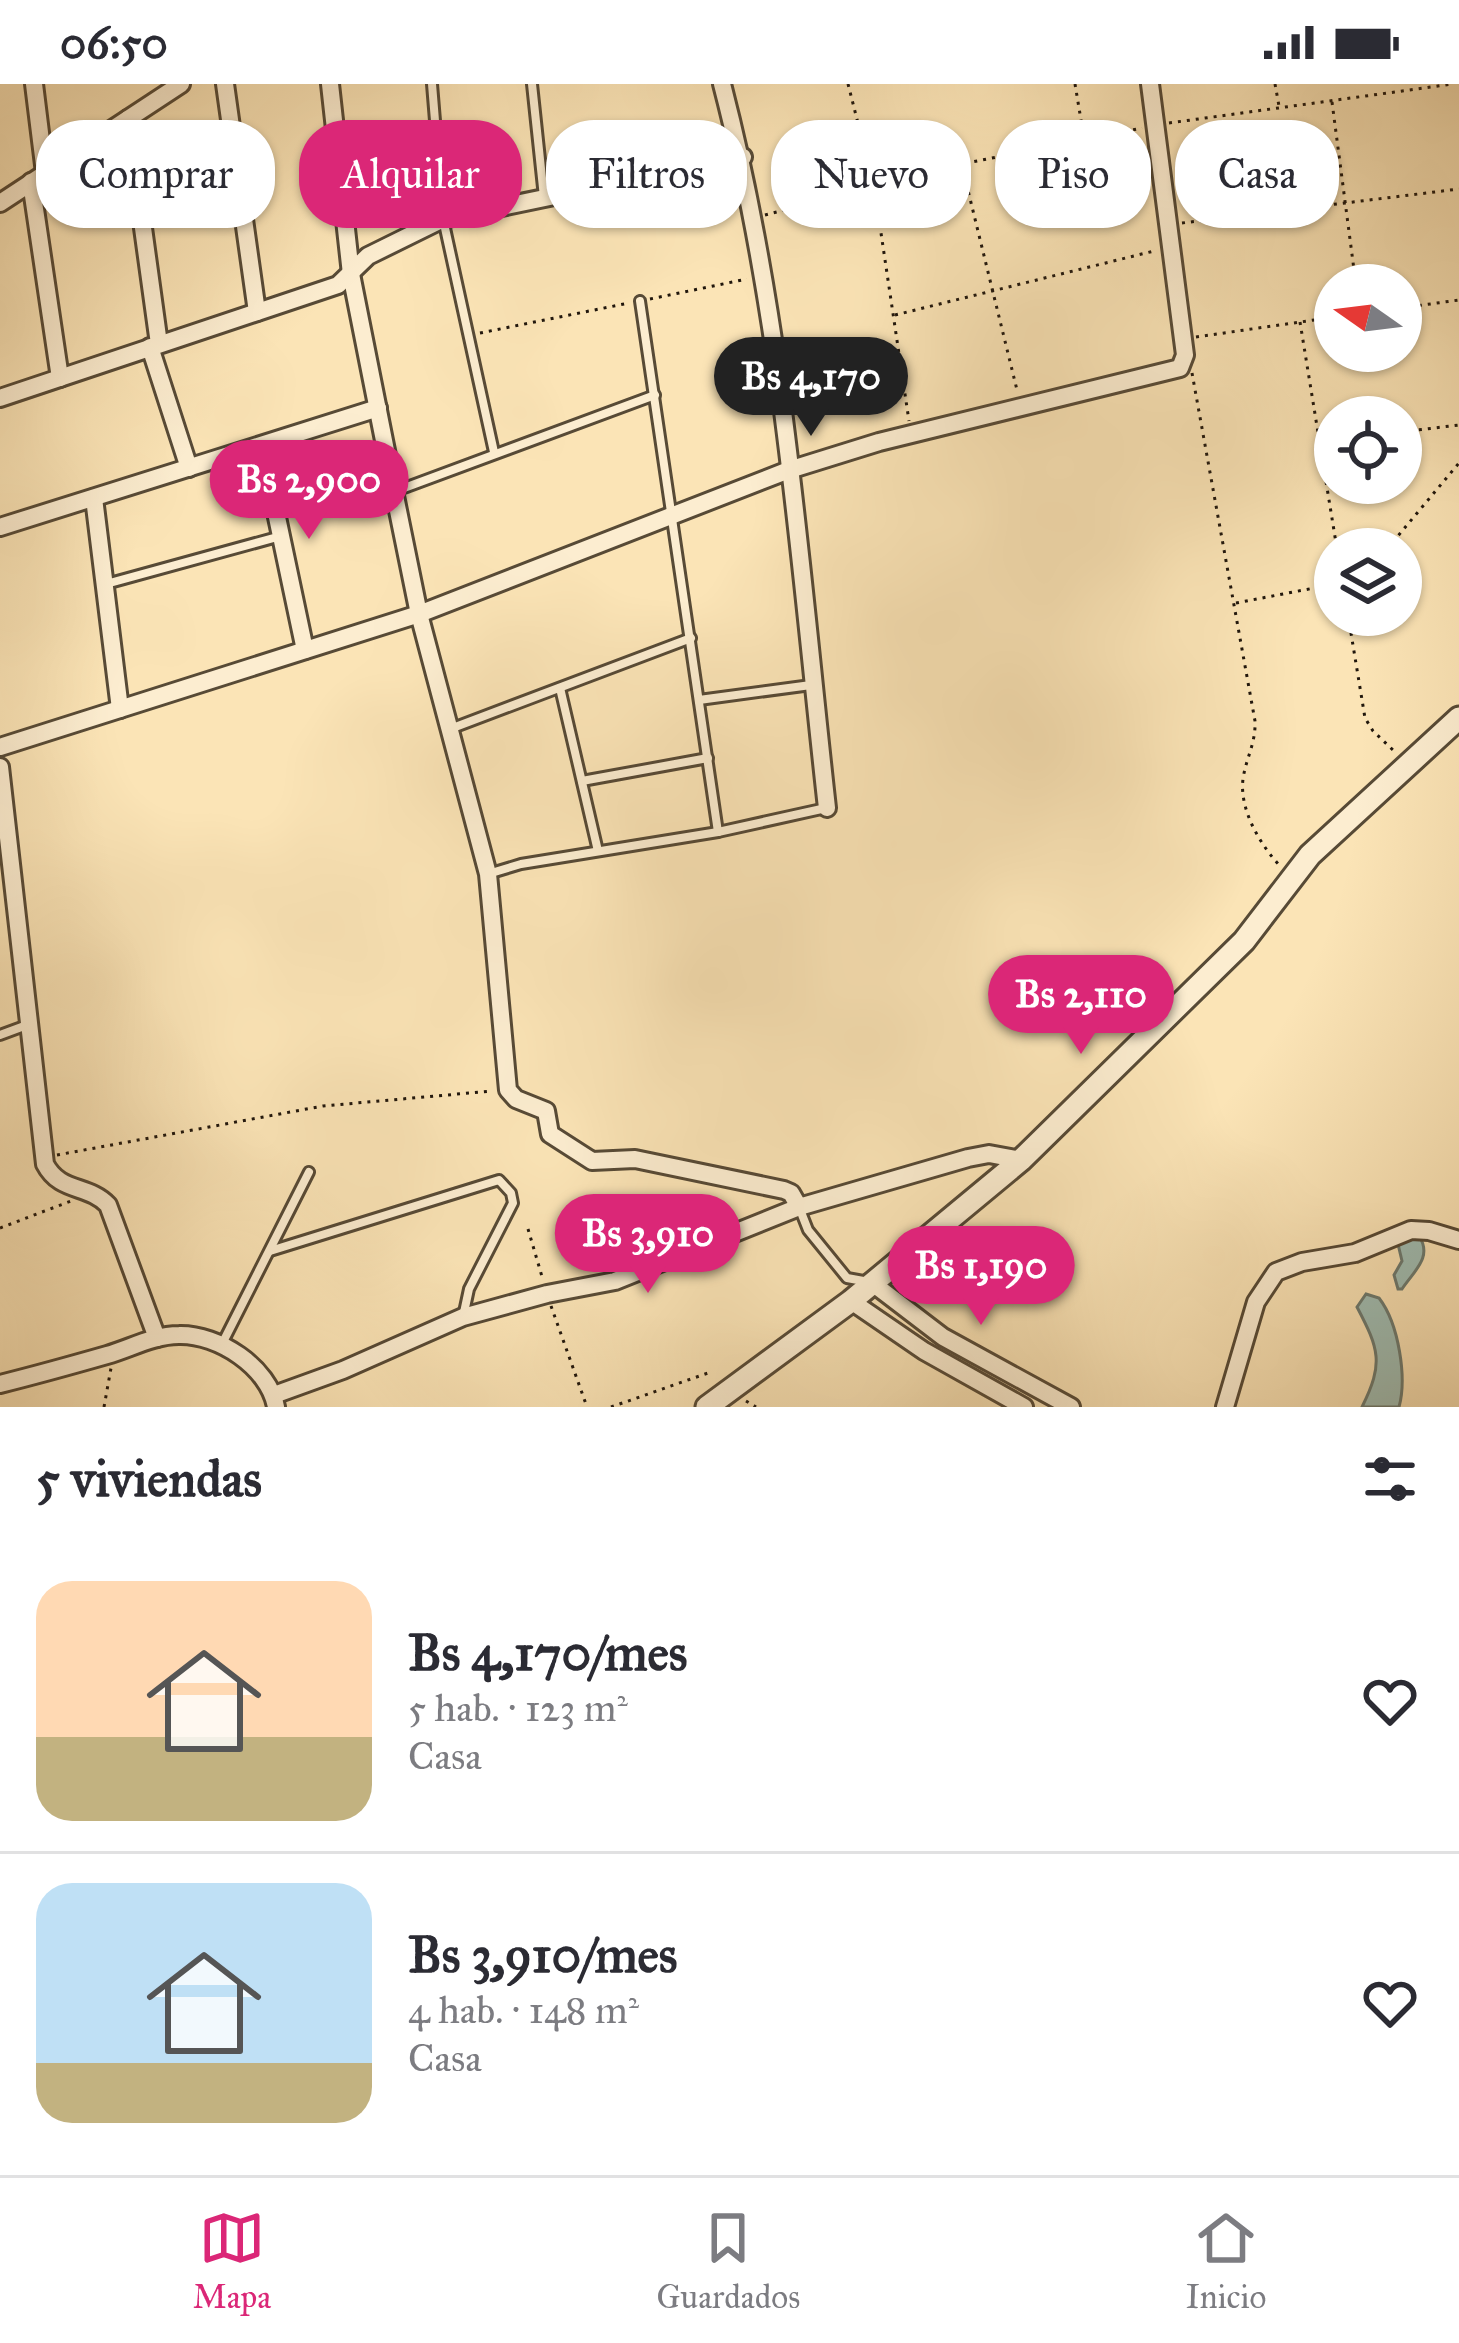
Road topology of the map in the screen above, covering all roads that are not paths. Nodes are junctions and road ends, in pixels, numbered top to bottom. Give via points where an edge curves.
1 (34, 84) edge
2 (145, 84) edge
3 (181, 84) edge
4 (225, 84) edge
5 (432, 84) edge
6 (532, 84) edge
7 (722, 84) edge
8 (1150, 84) edge
9 (332, 85) edge
10 (148, 106) junction
11 (128, 118) junction
12 (125, 120) edge
13 (435, 120) edge
14 (732, 120) edge
15 (36, 131) edge
16 (36, 179) edge
17 (747, 188) edge
18 (544, 198) joint
19 (0, 203) edge
20 (522, 203) edge
21 (44, 228) edge
22 (425, 228) edge
23 (445, 228) edge
24 (351, 274) junction
25 (640, 301) road end
26 (257, 312) junction
27 (155, 346) junction
28 (60, 378) junction
29 (655, 395) junction
30 (0, 398) edge
31 (378, 408) junction
32 (262, 446) junction
33 (494, 452) junction
34 (189, 468) junction
35 (789, 470) junction
36 (394, 491) junction
37 (94, 498) junction
38 (673, 515) junction
39 (0, 527) edge
40 (281, 536) junction
41 (105, 585) junction
42 (419, 614) junction
43 (691, 638) junction
44 (305, 650) junction
45 (813, 685) junction
46 (560, 688) junction
47 (699, 700) junction
48 (120, 709) junction
49 (1459, 718) edge
50 (449, 730) junction
51 (0, 747) edge
52 (708, 758) junction
53 (0, 767) edge
54 (582, 781) junction
55 (827, 808) joint
56 (718, 832) junction
57 (598, 851) junction
58 (6, 873) edge
59 (488, 874) junction
60 (30, 1024) junction
61 (0, 1035) edge
62 (1021, 1160) junction
63 (309, 1172) dead end
64 (800, 1207) junction
65 (1459, 1240) edge
66 (270, 1251) junction
67 (871, 1282) junction
68 (851, 1301) junction
69 (463, 1317) junction
70 (157, 1338) junction
71 (221, 1345) junction
72 (0, 1384) edge
73 (275, 1401) edge
74 (707, 1407) edge
75 (1024, 1407) edge
76 (1070, 1407) edge
77 (1225, 1407) edge

1 - 15 street
2 - 10 street
3 - 10 street
4 - 26 street
5 - 13 lane
6 - 18 lane
7 - 14 street
8 - 35 street via 1183,365
9 - 24 street
10 - 11 street
11 - 12 street
11 - 27 street
16 - 19 street
17 - 35 street
18 - 20 street
21 - 28 street
22 - 24 street via 368,256
23 - 33 lane
24 - 26 street
24 - 31 street
25 - 29 lane
26 - 27 street
27 - 28 street
27 - 34 street
28 - 30 street
29 - 33 lane
29 - 38 lane
31 - 32 street
31 - 36 street
32 - 34 street
32 - 40 street
33 - 36 lane
34 - 37 street
35 - 38 street
35 - 45 street
36 - 42 street
37 - 39 street
37 - 41 street
38 - 42 street
38 - 43 lane
40 - 41 lane
40 - 44 street
41 - 48 street
42 - 44 street
42 - 50 street
43 - 46 lane
43 - 47 lane
44 - 48 street
45 - 47 lane
45 - 55 street
46 - 50 lane
46 - 54 lane
47 - 52 lane
48 - 51 street
49 - 62 street via 1290,878 1244,940
50 - 59 street
52 - 54 lane
52 - 56 lane
53 - 58 street
54 - 57 lane
55 - 56 lane
56 - 57 lane
57 - 59 lane
58 - 60 street
59 - 64 street via 508,1090 516,1099 546,1111 550,1133 592,1161 635,1160 784,1190
60 - 61 lane
60 - 70 street via 43,1157 57,1181 108,1205
62 - 64 street via 968,1158
62 - 67 street
63 - 66 lane
64 - 67 lane via 808,1230 847,1278
64 - 69 street via 615,1281
65 - 77 street via 1412,1230 1276,1272 1256,1302
66 - 69 lane via 499,1180 513,1203
66 - 71 lane
67 - 68 street
67 - 76 street via 943,1337
68 - 74 street
68 - 75 street
69 - 73 street
70 - 71 street via 180,1334
70 - 72 street
71 - 73 street via 262,1376

